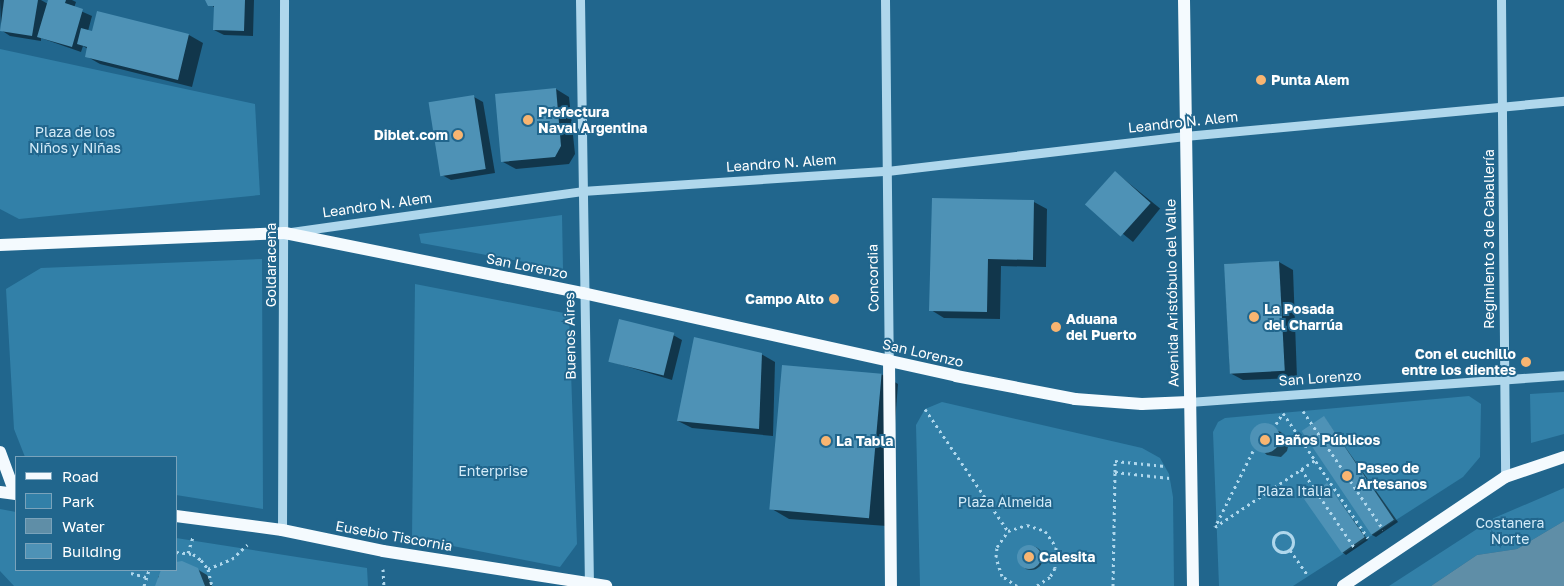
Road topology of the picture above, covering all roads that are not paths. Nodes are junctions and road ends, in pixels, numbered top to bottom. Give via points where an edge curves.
1 (284, 0) edge
2 (580, 0) edge
3 (885, 0) edge
4 (1184, 0) edge
5 (1501, 0) edge
6 (1564, 101) edge
7 (1501, 109) junction
8 (1185, 136) junction
9 (887, 171) junction
10 (582, 191) junction
11 (285, 233) junction
12 (0, 245) edge
13 (583, 293) junction
14 (890, 360) junction
15 (1564, 375) edge
16 (1504, 380) junction
17 (1189, 402) junction
18 (0, 452) edge
19 (1564, 457) edge
20 (1505, 477) junction
21 (15, 490) edge
22 (0, 492) edge
23 (15, 493) edge
24 (178, 516) edge
25 (282, 530) junction
26 (1195, 583) edge
27 (589, 584) edge
28 (606, 586) edge
29 (891, 586) edge
30 (1343, 586) edge

1 - 11 street, Goldaracena
2 - 10 street, Buenos Aires
3 - 9 street, Concordia
4 - 8 main road, Avenida Aristóbulo del Valle
5 - 7 street, Regimiento 3 de Caballería
6 - 7 street, Leandro N. Alem
7 - 8 street, Leandro N. Alem
7 - 16 street, Regimiento 3 de Caballería
8 - 9 street, Leandro N. Alem
8 - 17 main road, Avenida Aristóbulo del Valle
9 - 10 street, Leandro N. Alem
9 - 14 street, Concordia
10 - 11 street, Leandro N. Alem
10 - 13 street, Buenos Aires
11 - 12 main road, Leandro N. Alem
11 - 13 main road, San Lorenzo
11 - 25 street, Goldaracena
13 - 14 main road, San Lorenzo
13 - 27 street, Buenos Aires
14 - 17 main road, San Lorenzo via 1075,399 1142,404
14 - 29 main road, Concordia
15 - 16 street, San Lorenzo
16 - 17 street, San Lorenzo
16 - 20 street, Regimiento 3 de Caballería
17 - 26 main road, Avenida Aristóbulo del Valle
18 - 21 main road
19 - 20 main road
20 - 30 main road
22 - 23 main road
24 - 25 main road, Eusebio Tiscornia
25 - 27 main road, Eusebio Tiscornia via 383,551
27 - 28 main road, Eusebio Tiscornia

